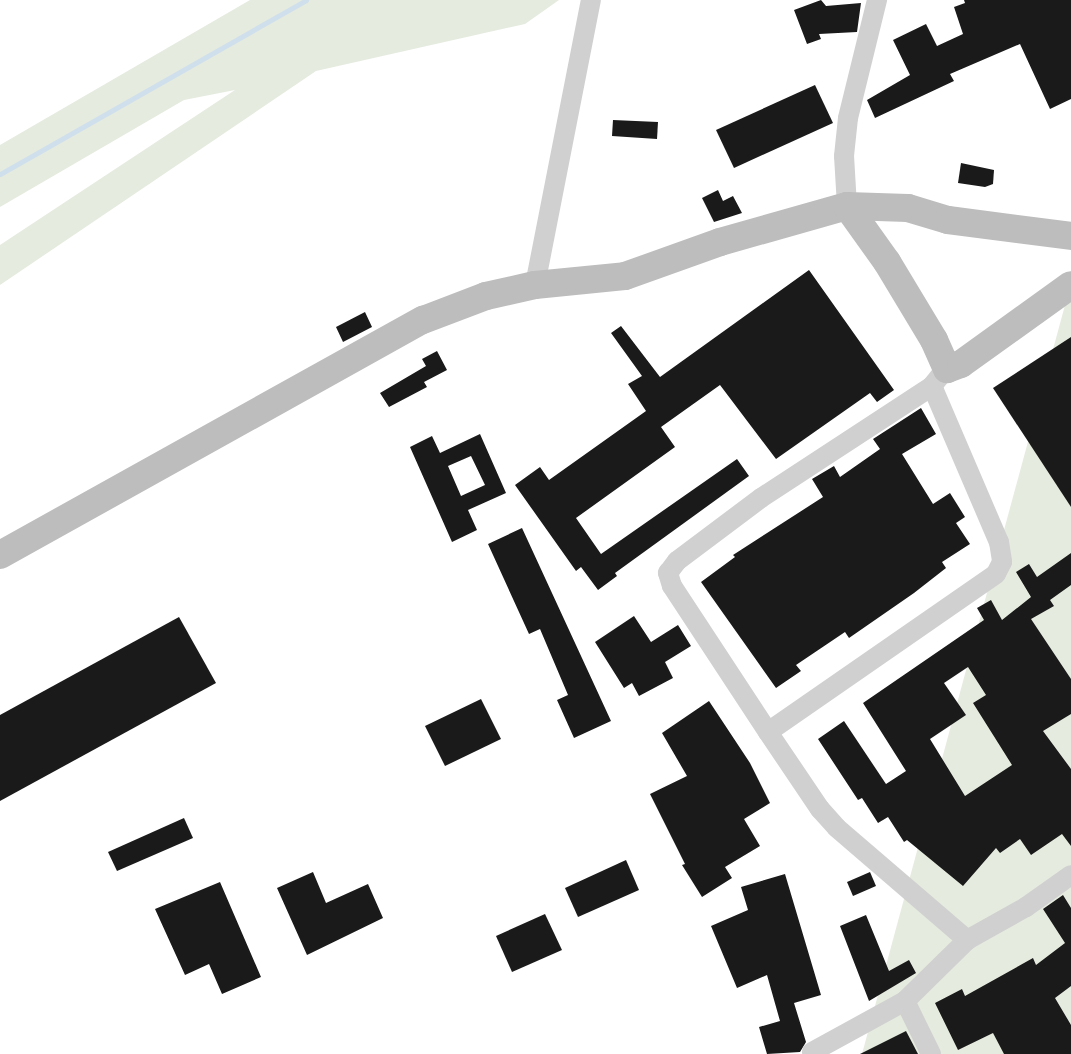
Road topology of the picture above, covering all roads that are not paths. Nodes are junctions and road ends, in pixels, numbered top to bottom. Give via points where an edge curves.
1 (591, 0) edge
2 (877, 0) edge
3 (847, 206) junction
4 (1071, 236) edge
5 (536, 285) junction
6 (1071, 285) edge
7 (939, 378) junction
8 (0, 555) edge
9 (768, 732) junction
10 (1071, 875) edge
11 (967, 940) junction
12 (905, 1001) junction
13 (812, 1052) dead end
14 (931, 1054) edge

1 - 5 street
2 - 3 street via 848,118 844,156
3 - 4 street via 908,208 948,220
3 - 5 street via 720,242 625,276
3 - 7 street via 887,262 934,340
5 - 8 street via 486,296 424,320
6 - 7 street
7 - 9 street via 999,542 1002,562 996,574
7 - 9 street via 761,498 677,561 668,573 672,586
9 - 11 street via 820,809 837,828
10 - 11 street via 1026,907
11 - 12 street
12 - 13 street
12 - 14 street

